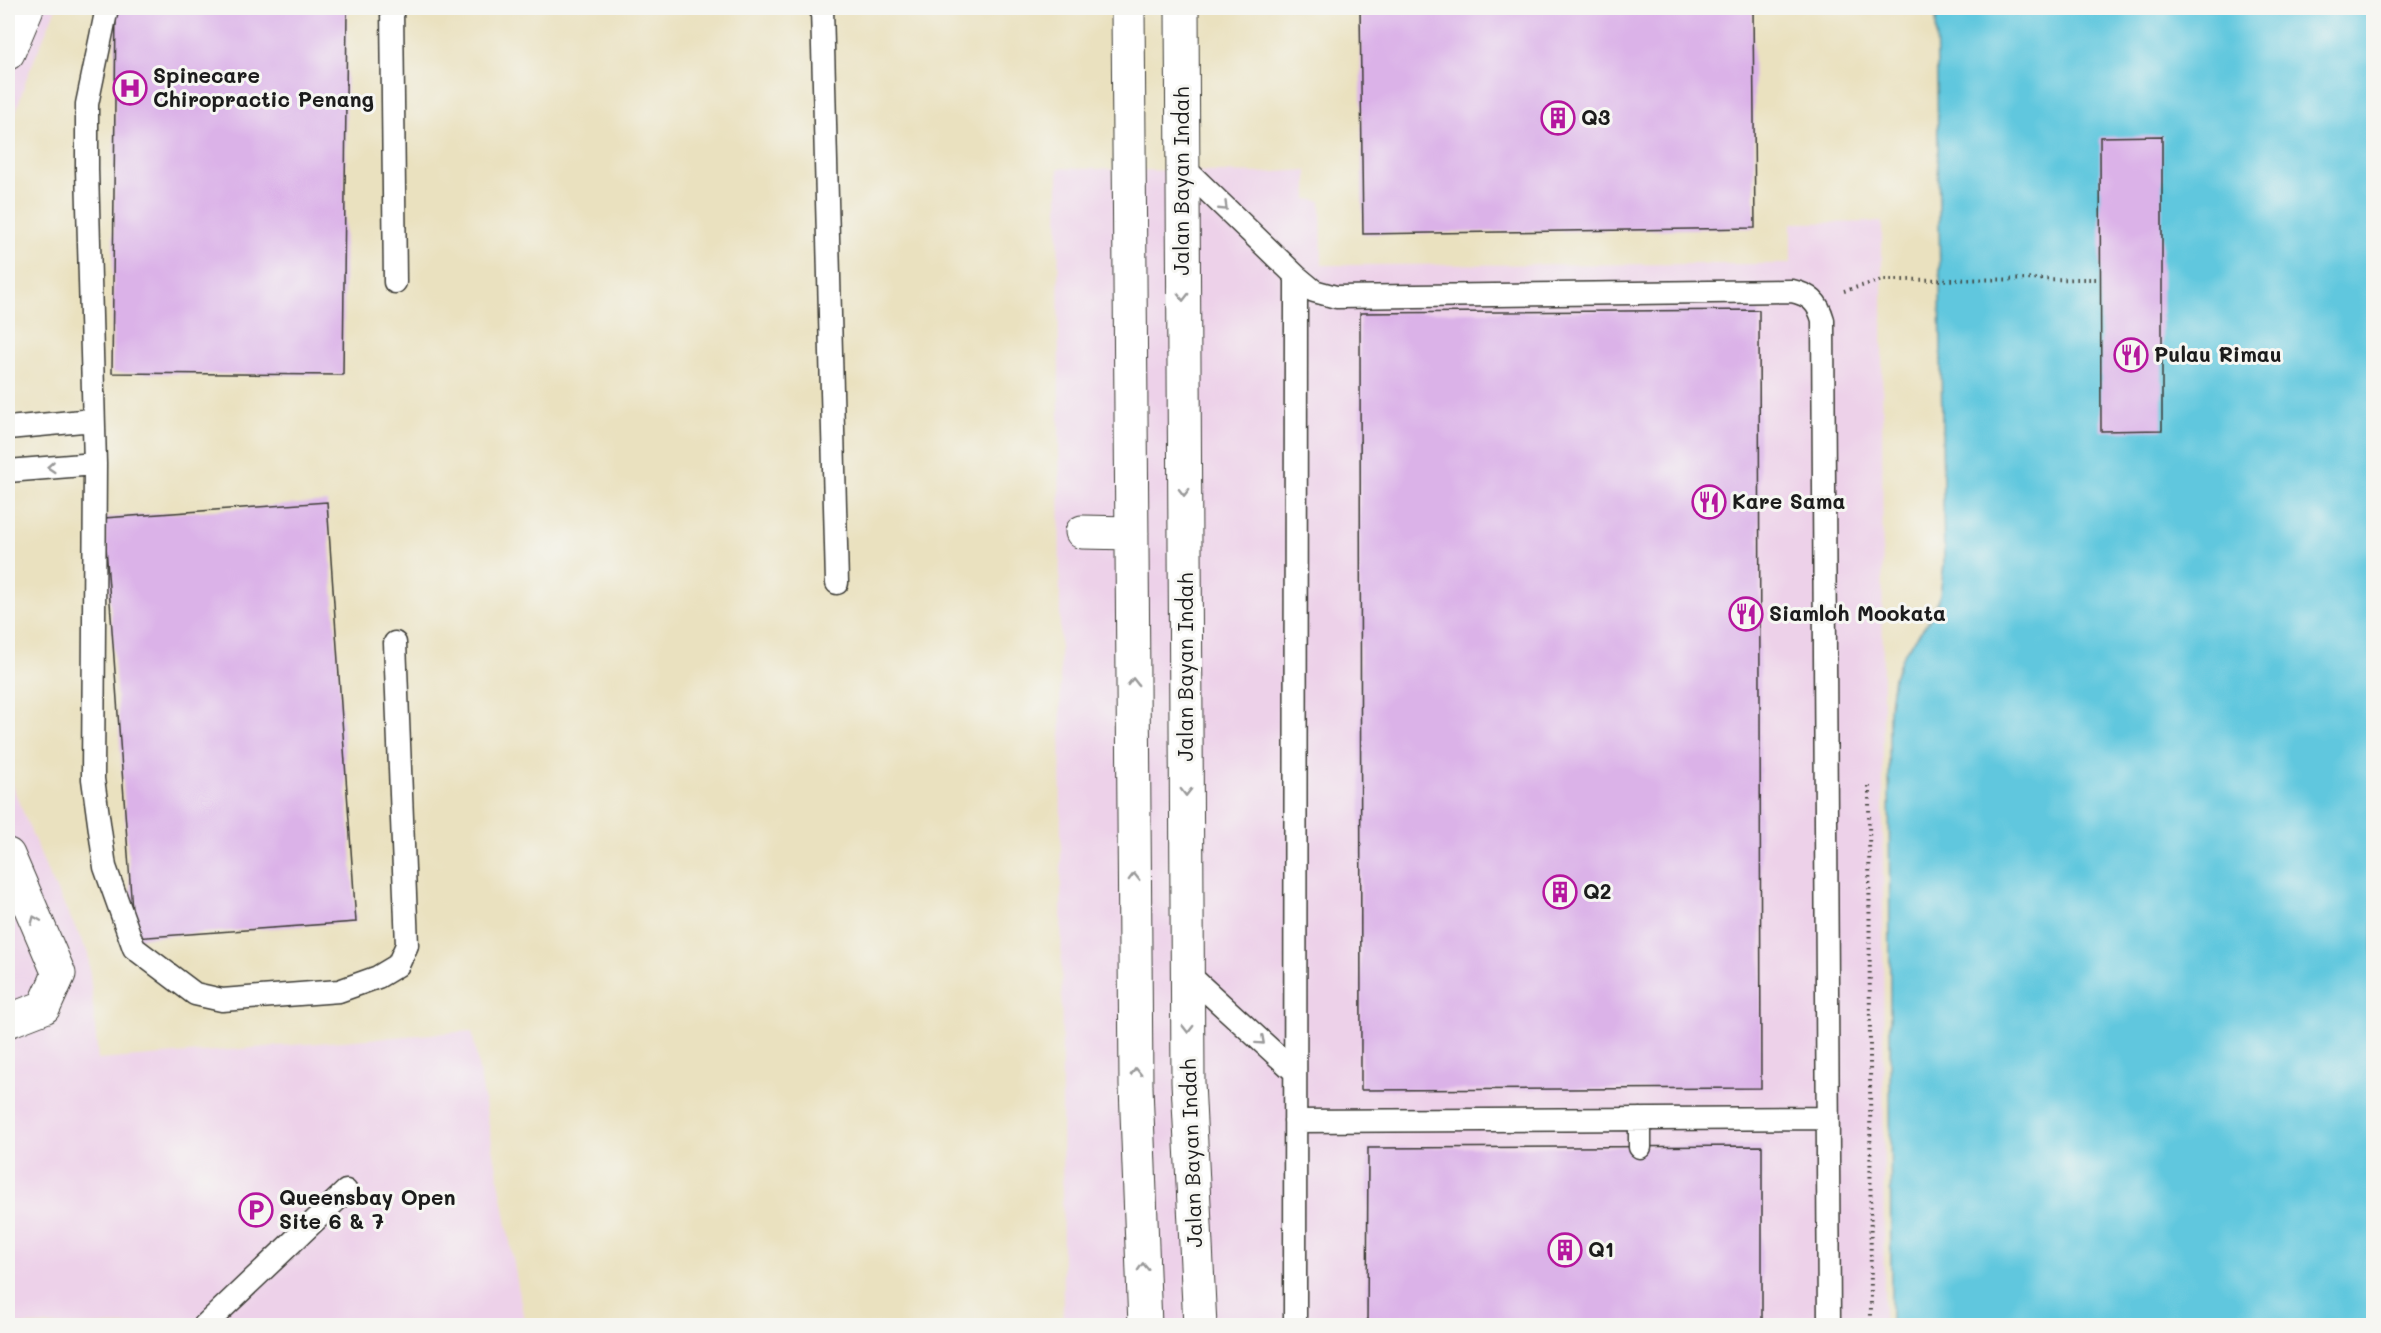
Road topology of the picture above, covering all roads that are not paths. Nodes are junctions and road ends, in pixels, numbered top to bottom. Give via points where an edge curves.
1 (27, 8) edge
2 (106, 8) edge
3 (392, 8) edge
4 (822, 8) edge
5 (1128, 8) edge
6 (1182, 8) edge
7 (8, 53) edge
8 (1182, 166) junction
9 (1296, 276) junction
10 (395, 282) dead end
11 (93, 420) junction
12 (8, 428) edge
13 (95, 464) junction
14 (8, 471) edge
15 (1082, 532) dead end
16 (1132, 533) junction
17 (837, 583) dead end
18 (395, 643) dead end
19 (8, 855) edge
20 (1187, 973) junction
21 (8, 1021) edge
22 (1295, 1071) junction
23 (1827, 1118) junction
24 (1640, 1119) junction
25 (1295, 1121) junction
26 (1640, 1147) dead end
27 (346, 1191) dead end
28 (204, 1326) edge
29 (1145, 1326) edge
30 (1200, 1326) edge
31 (1295, 1326) edge
32 (1829, 1326) edge

1 - 7 street
2 - 11 lane via 87,104
3 - 10 lane
4 - 17 lane
5 - 16 street
6 - 8 street, Jalan Bayan Indah
8 -> 9 lane
8 -> 20 street, Jalan Bayan Indah
9 - 22 lane
9 - 23 lane via 1314,291 1336,297 1441,304 1637,302 1792,291 1815,300 1823,320
11 - 12 lane
11 - 13 lane
13 -> 14 lane
13 - 18 lane via 93,779 105,867 134,948 195,994 222,1000 339,991 378,978 398,964 406,945
15 - 16 street
29 -> 16 street via 1136,1086
21 -> 19 street via 44,1007 59,974
20 -> 22 lane
20 -> 30 street, Jalan Bayan Indah via 1188,1082
22 - 25 lane
23 - 24 lane
23 - 32 lane
24 - 25 lane
24 - 26 lane
25 - 31 lane
27 - 28 lane

